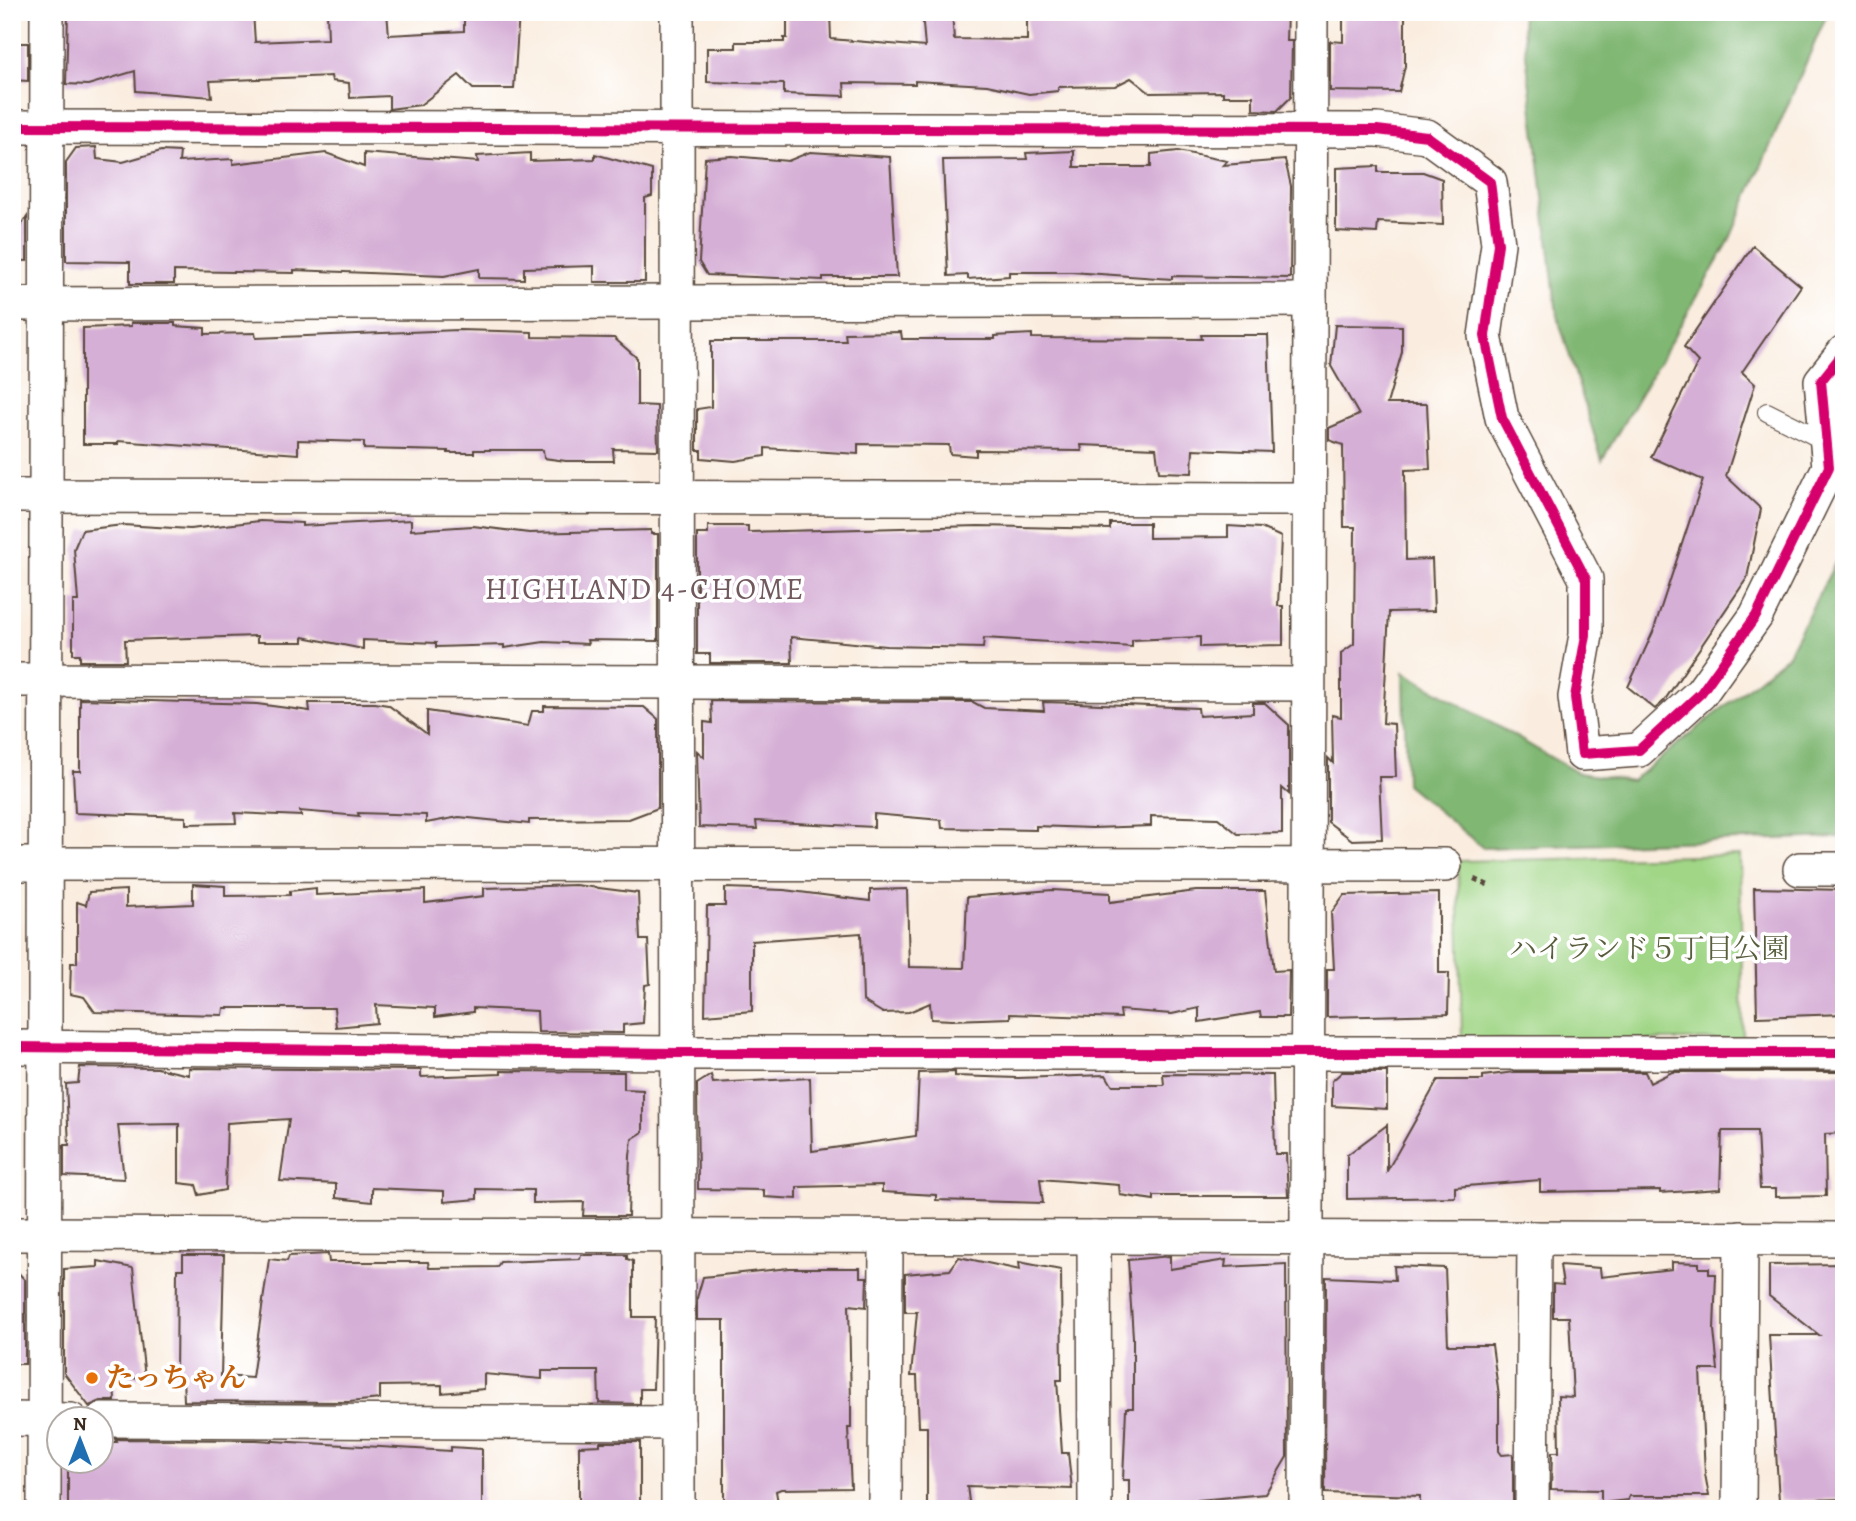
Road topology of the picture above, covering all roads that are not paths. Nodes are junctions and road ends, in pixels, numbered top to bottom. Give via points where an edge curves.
1 (47, 12) edge
2 (677, 12) edge
3 (1311, 12) edge
4 (12, 127) edge
5 (47, 127) junction
6 (677, 129) junction
7 (1311, 131) junction
8 (1310, 300) junction
9 (677, 302) junction
10 (12, 304) edge
11 (46, 304) junction
12 (1844, 352) edge
13 (1767, 412) dead end
14 (1827, 442) junction
15 (12, 496) edge
16 (46, 496) junction
17 (677, 498) junction
18 (1309, 499) junction
19 (12, 680) edge
20 (46, 680) junction
21 (677, 682) junction
22 (1308, 684) junction
23 (12, 864) edge
24 (45, 864) junction
25 (677, 864) junction
26 (1308, 865) junction
27 (1445, 865) dead end
28 (1800, 869) dead end
29 (1844, 869) edge
30 (12, 1047) edge
31 (45, 1047) junction
32 (1307, 1052) junction
33 (678, 1053) junction
34 (1844, 1053) edge
35 (28, 1234) edge
36 (678, 1236) junction
37 (886, 1237) junction
38 (1094, 1237) junction
39 (1306, 1237) junction
40 (1534, 1238) junction
41 (1741, 1238) junction
42 (1844, 1239) edge
43 (42, 1419) edge
44 (116, 1420) edge
45 (678, 1423) junction
46 (44, 1509) edge
47 (678, 1509) edge
48 (885, 1509) edge
49 (1096, 1509) edge
50 (1306, 1509) edge
51 (1532, 1509) edge
52 (1739, 1509) edge

1 - 5 street
2 - 6 street
3 - 7 street
4 - 5 street
5 - 6 street
5 - 11 street
6 - 7 street
6 - 9 street
7 - 8 street
7 - 14 street via 1377,130 1427,136 1490,182 1498,244 1485,336 1502,418 1586,579 1586,635 1575,697 1582,754 1639,750 1701,693 1756,616 1829,467
8 - 9 street
8 - 18 street
9 - 11 street
9 - 17 street
10 - 11 street
11 - 16 street
12 - 14 street via 1821,382
13 - 14 lane
15 - 16 street
16 - 17 street
16 - 20 street
17 - 18 street
17 - 21 street
18 - 22 street
19 - 20 street
20 - 21 street
20 - 24 street
21 - 22 street
21 - 25 street
22 - 26 street
23 - 24 street
24 - 25 street
24 - 31 street
25 - 26 street
25 - 33 street
26 - 27 street
26 - 32 street
28 - 29 street
30 - 31 street
31 - 33 street
31 - 35 street
32 - 33 street
32 - 34 street
32 - 39 street
33 - 36 street
35 - 36 street
35 - 43 street
36 - 37 street
36 - 45 street
37 - 38 street
37 - 48 street
38 - 39 street
38 - 49 street
39 - 40 street
39 - 50 street
40 - 41 street
40 - 51 street
41 - 42 street
41 - 52 street
43 - 46 street
44 - 45 street
45 - 47 street

